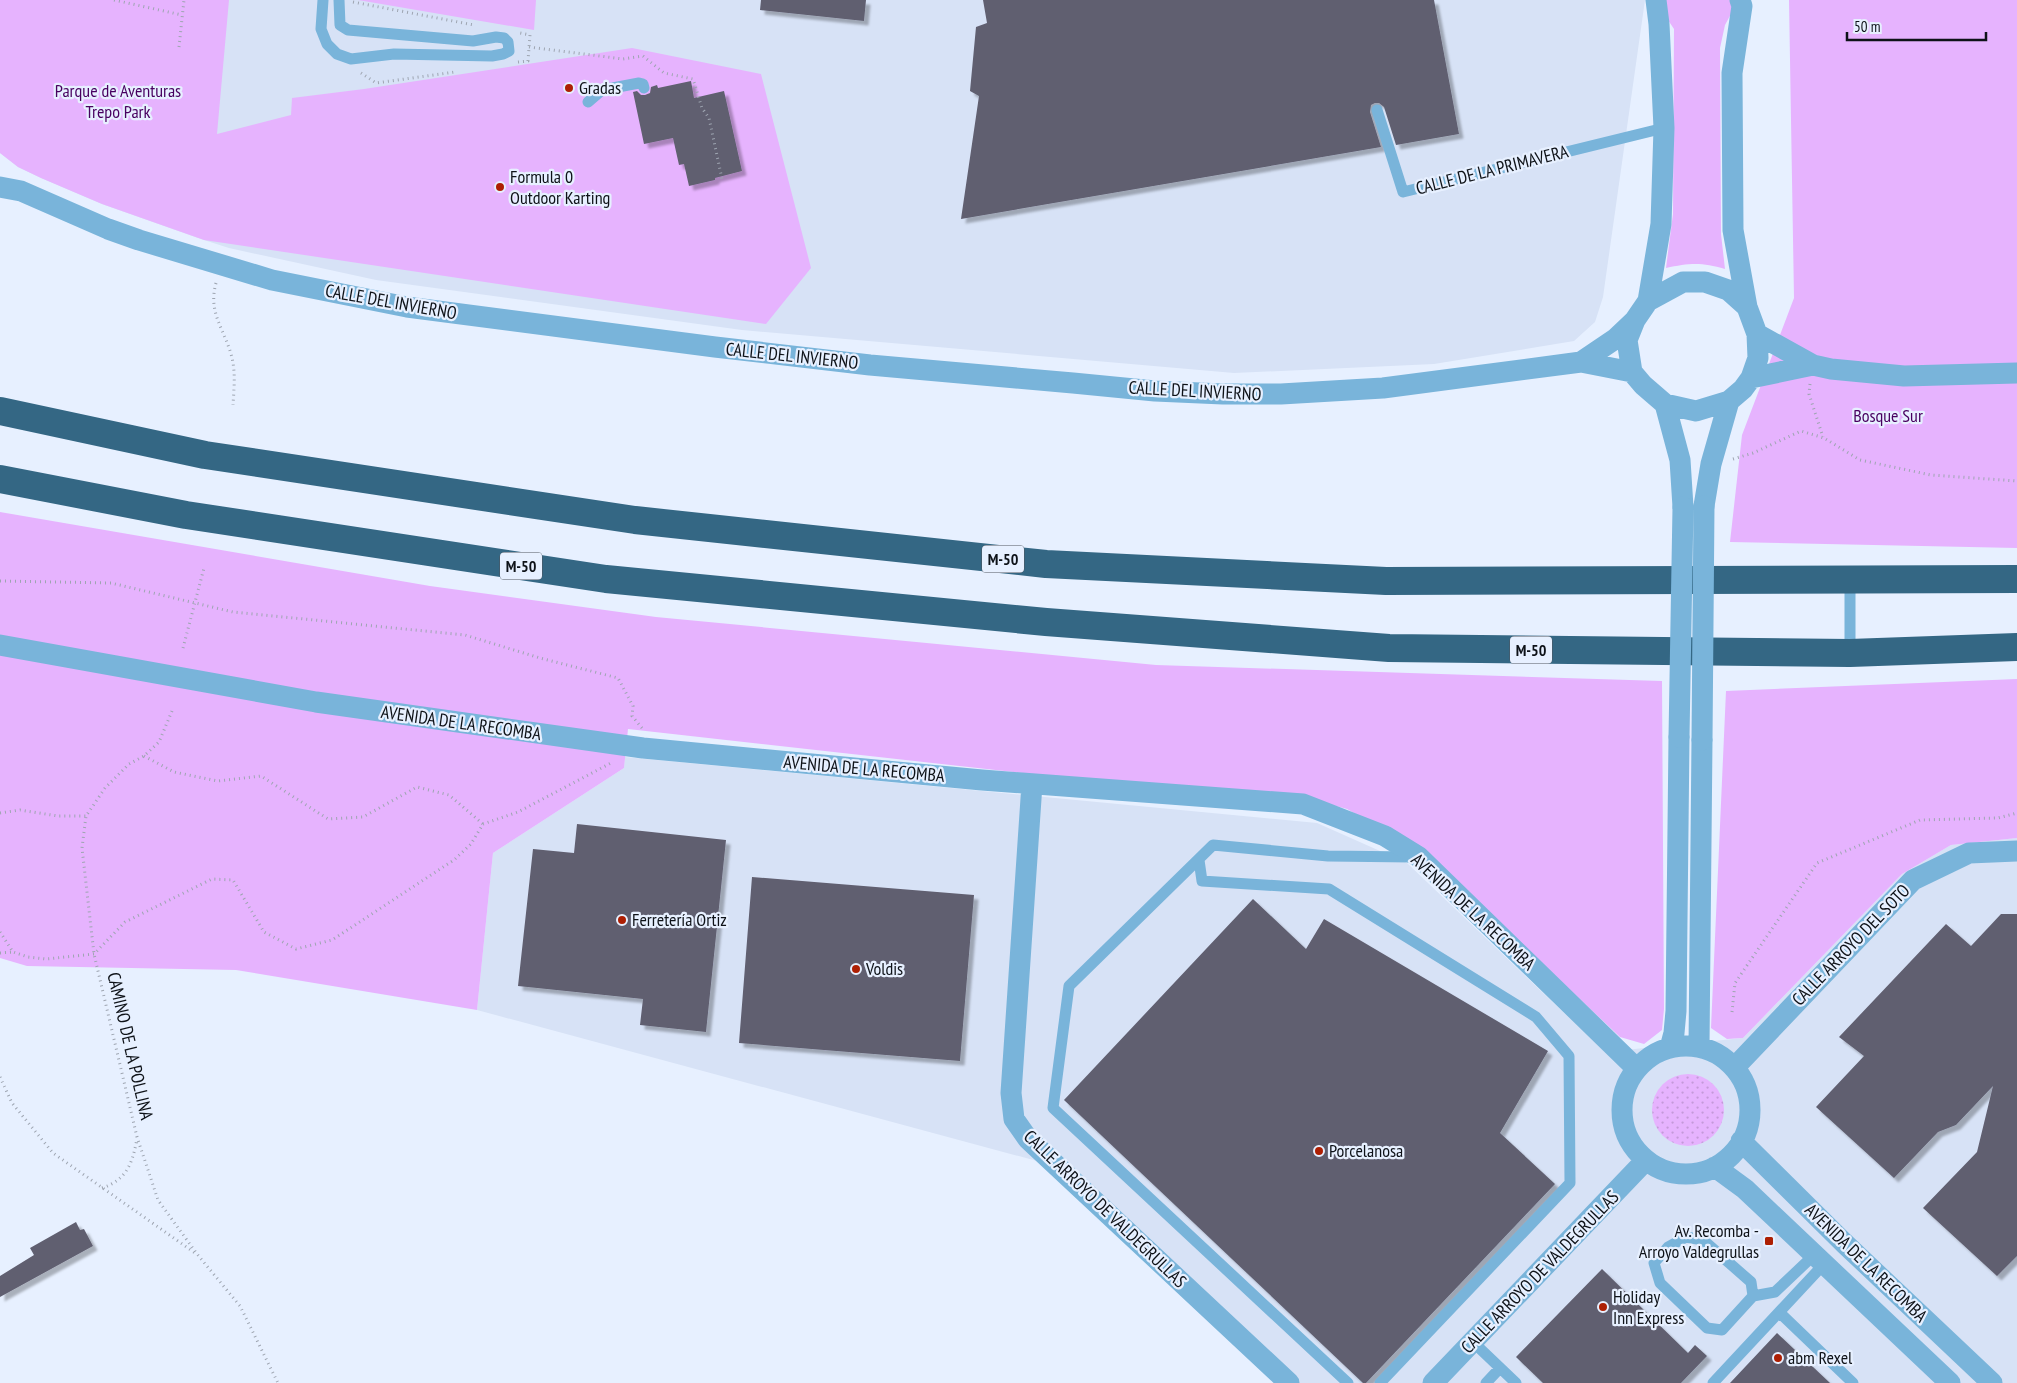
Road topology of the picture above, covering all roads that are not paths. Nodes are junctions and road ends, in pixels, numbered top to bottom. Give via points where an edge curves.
1 (323, 0) edge
2 (338, 0) edge
3 (1656, 0) edge
4 (1740, 0) edge
5 (644, 88) dead end
6 (588, 102) dead end
7 (1376, 110) dead end
8 (1664, 128) junction
9 (0, 176) edge
10 (0, 186) edge
11 (21, 191) junction
12 (1648, 301) junction
13 (1747, 308) junction
14 (1635, 320) junction
15 (1757, 334) junction
16 (1581, 362) junction
17 (1813, 366) junction
18 (1632, 372) junction
19 (2017, 374) edge
20 (1750, 378) junction
21 (1729, 400) junction
22 (1665, 404) junction
23 (0, 410) edge
24 (0, 479) edge
25 (2017, 579) edge
26 (1850, 581) junction
27 (0, 645) edge
28 (2017, 647) edge
29 (1850, 653) junction
30 (1032, 784) junction
31 (2017, 851) edge
32 (1419, 857) junction
33 (1199, 860) junction
34 (1699, 1046) junction
35 (1670, 1048) junction
36 (1734, 1068) junction
37 (1637, 1069) junction
38 (1741, 1141) junction
39 (1646, 1160) junction
40 (1715, 1166) junction
41 (1819, 1259) junction
42 (1753, 1296) junction
43 (1779, 1312) junction
44 (1473, 1342) junction
45 (1500, 1368) junction
46 (1289, 1383) edge
47 (1348, 1383) edge
48 (1380, 1383) edge
49 (1433, 1383) edge
50 (1486, 1383) edge
51 (1516, 1383) edge
52 (1713, 1383) edge
53 (1853, 1383) edge
54 (1950, 1383) edge
55 (1992, 1383) edge

1 - 2 lane via 321,29 327,44 337,54 351,59 394,54 492,56 509,51 504,38 473,41 348,30 340,26
3 - 8 street
4 - 13 street via 1742,6 1732,73 1733,230
5 - 6 lane via 639,83 602,90
7 - 8 lane, CALLE DE LA PRIMAVERA via 1404,192
8 - 12 street via 1661,224
9 - 11 street, CALLE DEL INVIERNO
10 - 11 street, CALLE DEL INVIERNO
11 - 16 street, CALLE DEL INVIERNO via 139,240 272,280 407,307 783,355 1155,391 1223,394 1300,394 1383,388
12 - 13 street via 1683,282 1705,282 1728,290
12 - 14 street
13 - 15 street
14 - 16 street via 1609,344
14 - 18 street via 1627,340
15 - 17 street
15 - 20 street via 1758,358
16 - 18 street
17 - 19 street via 1904,376
17 - 20 street
18 - 22 street
20 - 21 street via 1743,389
21 - 22 street via 1696,410
21 - 34 street, bridge via 1711,464 1704,506
22 - 35 street, bridge via 1680,460 1683,506 1676,1011
23 - 26 highway, M-50 via 205,456 635,520 1046,564 1386,581
24 - 29 highway, M-50 via 186,515 606,579 1036,621 1389,648
25 - 26 highway, M-50
26 - 29 lane
27 - 30 street, AVENIDA DE LA RECOMBA via 316,702 643,748
28 - 29 highway, M-50
30 - 32 street, AVENIDA DE LA RECOMBA via 1303,804 1385,836
30 - 46 street, CALLE ARROYO DE VALDEGRULLAS via 1010,1093 1014,1119 1028,1139
31 - 36 street, CALLE ARROYO DEL SOTO via 1969,853 1913,880
32 - 33 lane via 1328,856 1213,845
32 - 37 street, AVENIDA DE LA RECOMBA
33 - 47 lane via 1069,986 1053,1108
33 - 48 lane via 1202,881 1330,889 1536,1018 1569,1056 1570,1183
34 - 35 street
34 - 36 street via 1720,1056
35 - 37 street via 1646,1060
36 - 38 street via 1745,1083 1749,1101 1748,1122
37 - 39 street via 1626,1092 1622,1115 1634,1149
38 - 40 street via 1733,1153
38 - 55 street, AVENIDA DE LA RECOMBA
39 - 40 street via 1683,1174
39 - 44 street, CALLE ARROYO DE VALDEGRULLAS
40 - 41 street, AVENIDA DE LA RECOMBA via 1745,1188
41 - 42 lane via 1775,1292
41 - 43 lane
41 - 54 street, AVENIDA DE LA RECOMBA
42 - 42 lane via 1751,1282 1703,1240 1686,1237 1668,1247 1654,1263 1660,1283 1706,1328 1722,1330
43 - 52 lane
43 - 53 lane
44 - 45 lane
44 - 49 street, CALLE ARROYO DE VALDEGRULLAS
45 - 50 lane
45 - 51 lane

